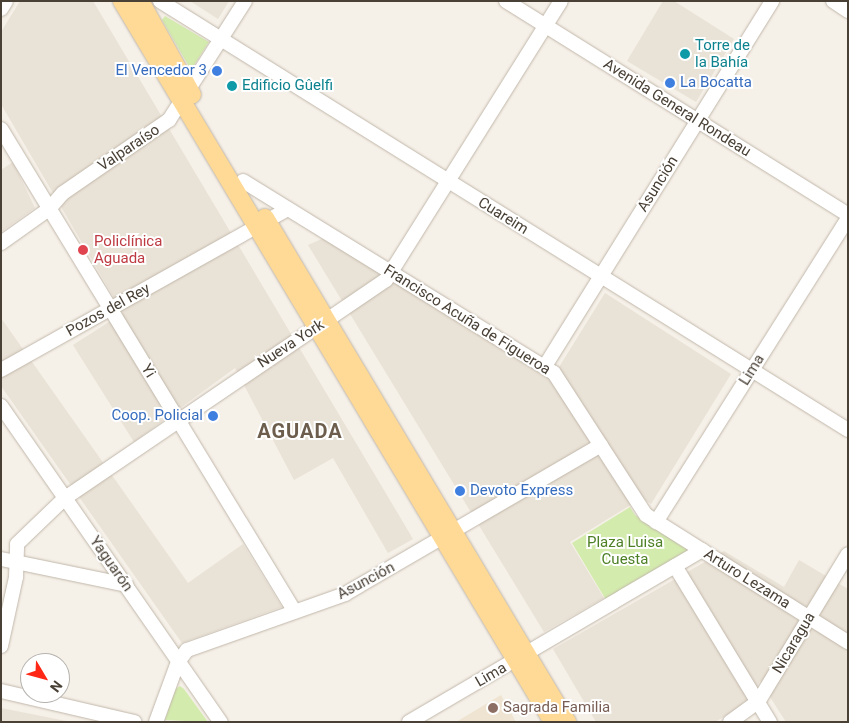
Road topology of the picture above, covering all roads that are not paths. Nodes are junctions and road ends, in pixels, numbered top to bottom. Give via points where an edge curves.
1 (6, 1) edge
2 (122, 1) edge
3 (140, 1) edge
4 (160, 1) edge
5 (244, 1) edge
6 (506, 1) edge
7 (561, 1) edge
8 (772, 1) edge
9 (833, 1) edge
10 (1, 9) edge
11 (848, 11) edge
12 (546, 26) junction
13 (222, 38) junction
14 (185, 95) junction
15 (697, 121) junction
16 (1, 129) edge
17 (243, 181) junction
18 (449, 182) junction
19 (49, 209) junction
20 (288, 209) junction
21 (848, 216) edge
22 (262, 224) junction
23 (1, 243) edge
24 (392, 272) junction
25 (600, 276) junction
26 (110, 308) junction
27 (322, 324) junction
28 (545, 366) junction
29 (1, 370) edge
30 (752, 371) junction
31 (1, 406) edge
32 (177, 420) junction
33 (848, 430) edge
34 (601, 444) junction
35 (65, 498) junction
36 (651, 518) junction
37 (448, 535) junction
38 (702, 550) junction
39 (848, 554) edge
40 (8, 560) edge
41 (675, 566) junction
42 (126, 586) junction
43 (295, 612) junction
44 (808, 617) junction
45 (848, 642) edge
46 (1, 646) edge
47 (522, 657) junction
48 (178, 662) junction
49 (1, 691) edge
50 (758, 702) junction
51 (134, 722) edge
52 (156, 722) edge
53 (221, 722) edge
54 (409, 722) edge
55 (553, 722) edge
56 (567, 722) edge
57 (730, 722) edge
58 (770, 722) edge

1 - 10 street
2 - 14 main road
3 - 14 main road
4 - 13 street, Cuareim
5 - 13 street, Valparaíso
6 - 12 street, Avenida General Rondeau
7 - 12 street, Nueva York
8 - 15 street, Asunción
9 - 11 street
12 - 15 street, Avenida General Rondeau
12 - 18 street, Nueva York
13 - 14 street, Valparaíso
13 - 18 street, Cuareim
14 - 17 main road
14 - 19 street, Valparaíso via 164,125 63,193
14 - 22 main road
15 - 21 street, Avenida General Rondeau
15 - 25 street, Asunción
16 - 19 street, Yi
17 - 20 street, Francisco Acuña de Figueroa
17 - 22 main road
18 - 24 street, Nueva York
18 - 25 street, Cuareim
19 - 23 street, Valparaíso
19 - 26 street, Yi
20 - 22 street
20 - 24 street, Francisco Acuña de Figueroa
21 - 30 street, Lima
22 - 26 street, Pozos del Rey
22 - 27 main road
24 - 27 street, Nueva York via 381,285
24 - 28 street, Francisco Acuña de Figueroa
25 - 28 street, Asunción
25 - 30 street, Cuareim
26 - 29 street, Pozos del Rey
26 - 32 street, Yi
27 - 32 street, Nueva York
27 - 37 main road
28 - 34 street, Francisco Acuña de Figueroa via 563,384
30 - 33 street, Cuareim
30 - 36 street, Lima
31 - 35 street, Yaguarón
32 - 35 street, Nueva York
32 - 43 street, Yi
34 - 36 street, Francisco Acuña de Figueroa
34 - 37 street, Asunción
35 - 40 street, Nueva York via 17,544
35 - 42 street, Yaguarón
36 - 38 street, Arturo Lezama
37 - 43 street, Asunción via 345,594
37 - 47 main road
38 - 41 street, Lima
38 - 44 street, Arturo Lezama
39 - 44 street, Nicaragua
40 - 42 street
40 - 46 street, Nueva York via 16,577
41 - 47 street, Lima
41 - 50 street
42 - 48 street, Yaguarón
43 - 48 street, Asunción via 191,649
44 - 45 street, Arturo Lezama
44 - 50 street, Nicaragua
47 - 54 street, Lima
47 - 55 main road
47 - 56 main road
48 - 52 street
48 - 53 street, Yaguarón
49 - 51 street
50 - 57 street, Nicaragua
50 - 58 street

